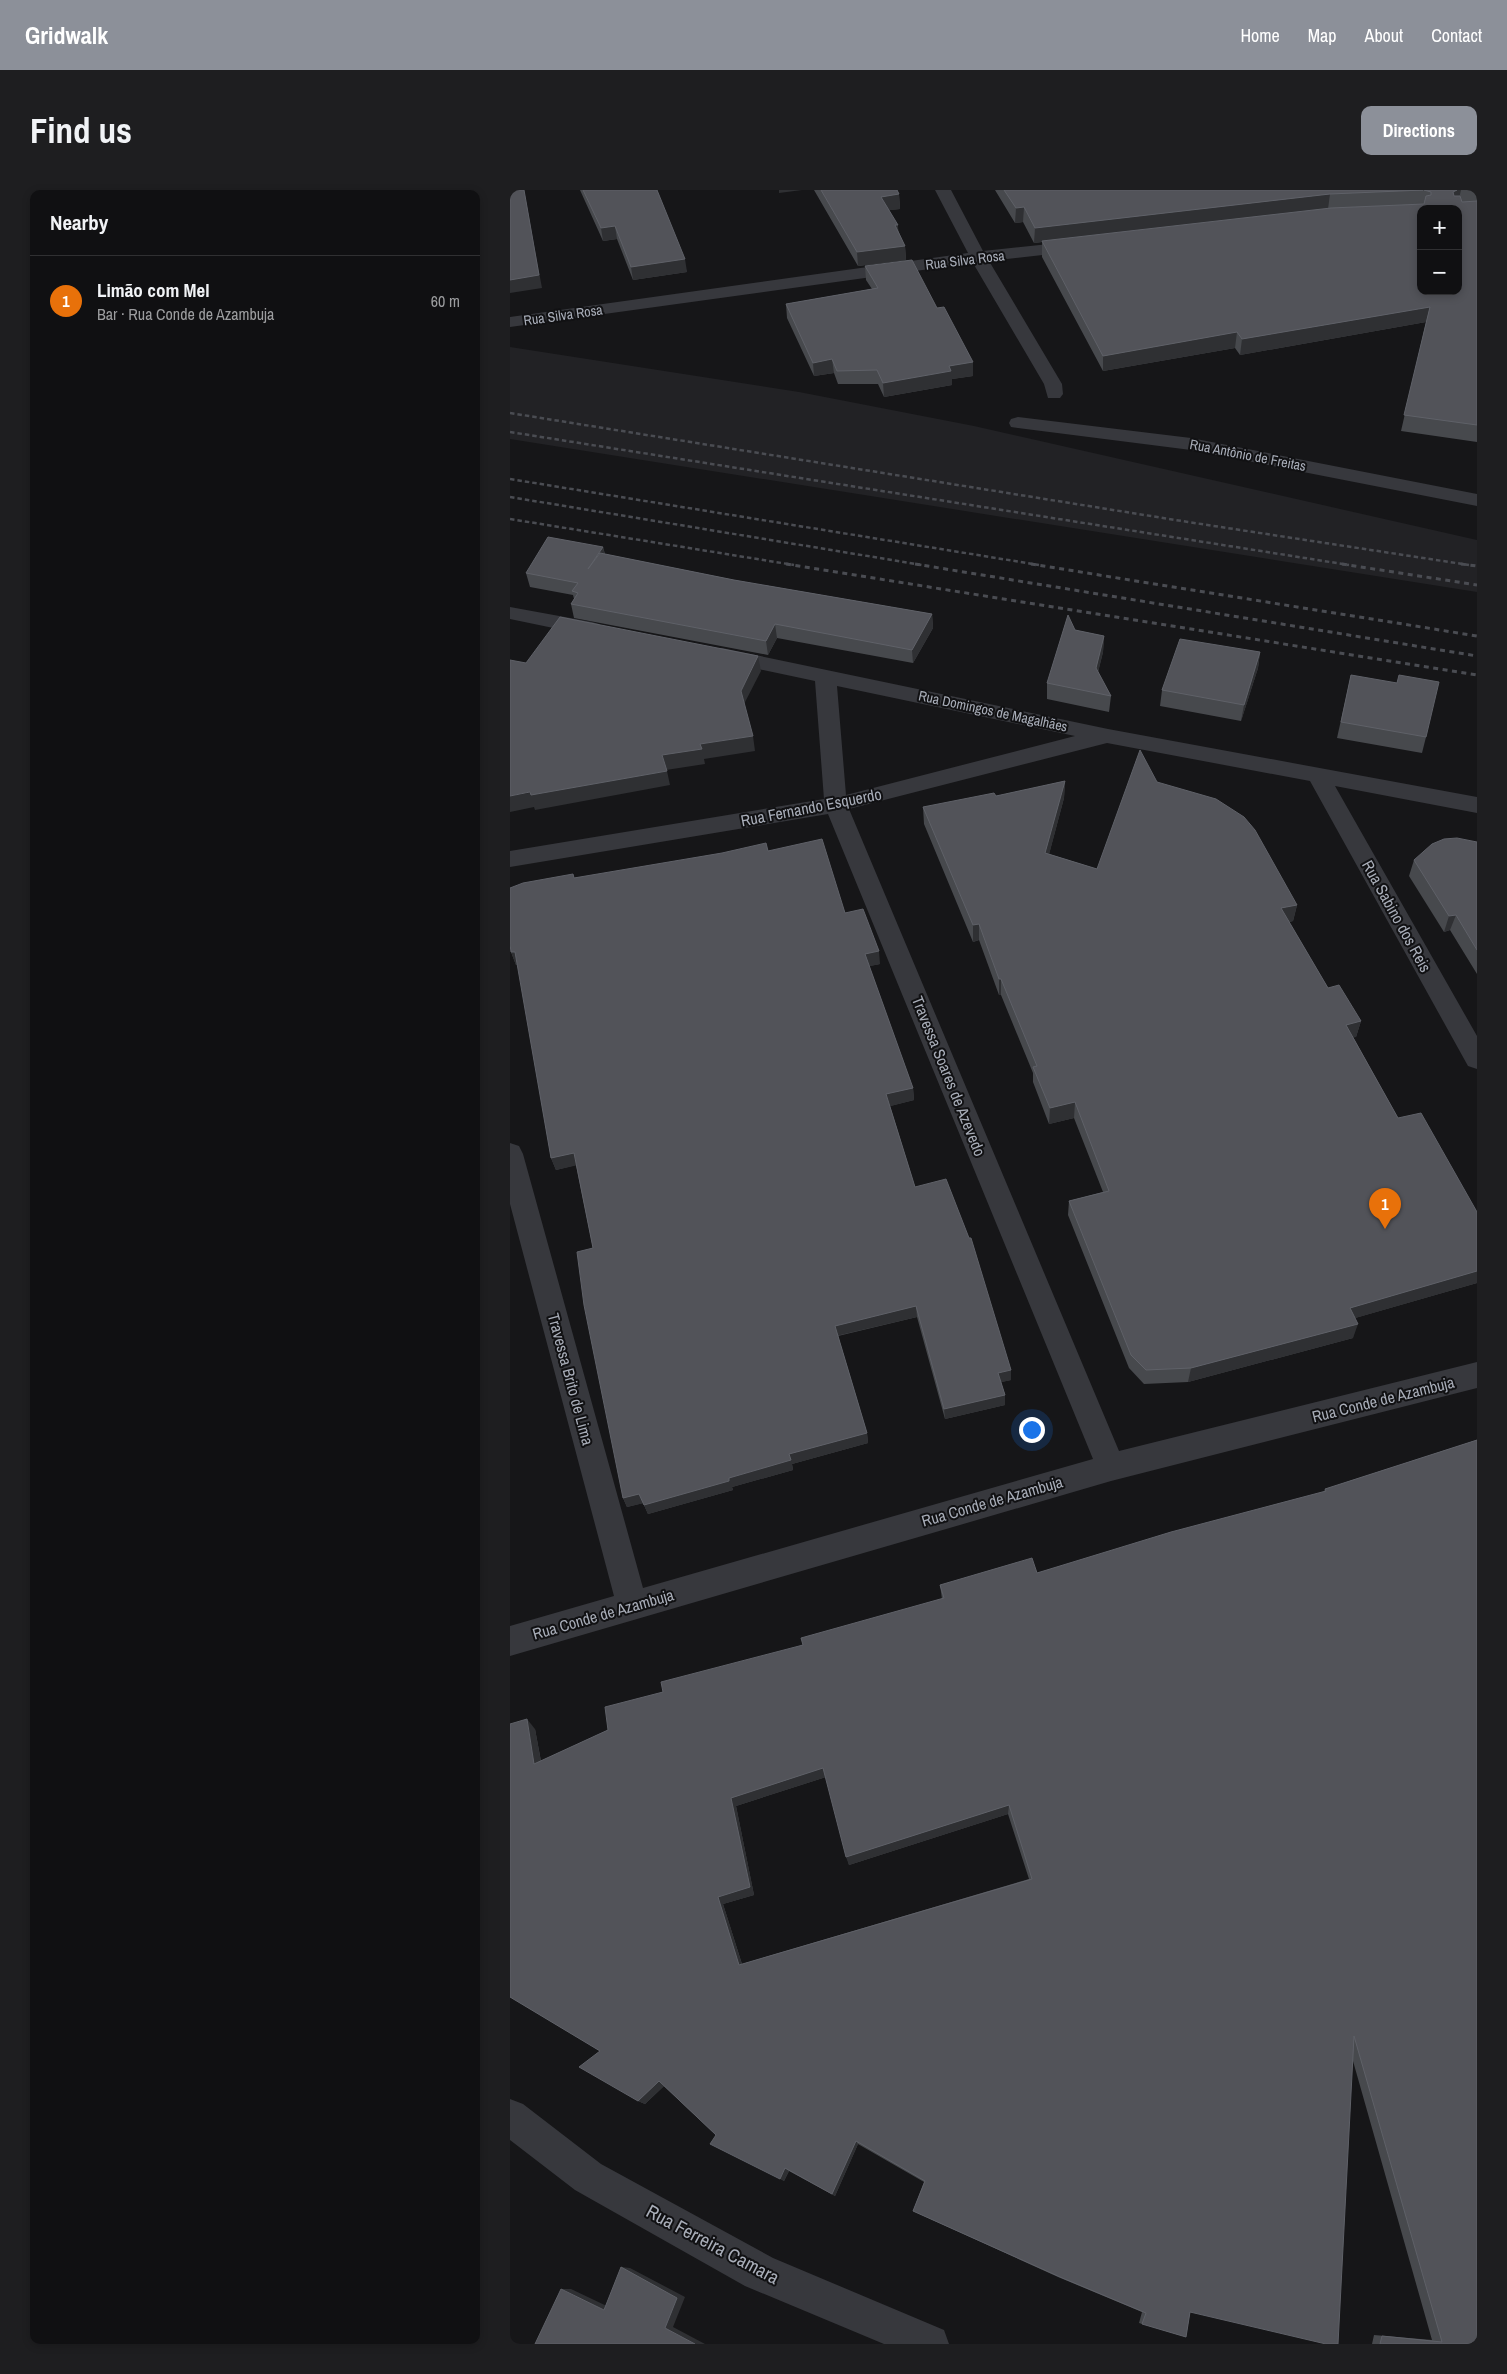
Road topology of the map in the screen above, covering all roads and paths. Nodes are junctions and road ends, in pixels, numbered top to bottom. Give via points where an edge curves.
1 (943, 190) edge
2 (1094, 244) edge
3 (978, 257) junction
4 (510, 322) edge
5 (1054, 394) dead end
6 (1018, 423) dead end
7 (1477, 500) edge
8 (510, 613) edge
9 (615, 634) edge
10 (701, 651) edge
11 (825, 675) junction
12 (1108, 736) junction
13 (1317, 774) junction
14 (836, 805) junction
15 (1477, 805) edge
16 (510, 859) edge
17 (1477, 1059) edge
18 (510, 1154) edge
19 (1477, 1375) edge
20 (1111, 1467) junction
21 (632, 1605) junction
22 (510, 1641) edge
23 (510, 2117) edge
24 (930, 2344) edge

1 - 3 street
2 - 3 street, Rua Silva Rosa
3 - 4 street, Rua Silva Rosa
3 - 5 street via 1053,384
6 - 7 street, Rua Antônio de Freitas via 1192,444
8 - 9 street
10 - 11 street, Rua Domingos de Magalhães
11 - 12 street, Rua Domingos de Magalhães
11 - 14 street, Travessa Soares de Azevedo
12 - 13 street, Rua Domingos de Magalhães
12 - 14 street, Rua Fernando Esquerdo
13 - 15 street, Rua Domingos de Magalhães
13 - 17 street, Rua Sabino dos Reis
14 - 16 street, Rua Fernando Esquerdo
14 - 20 street, Travessa Soares de Azevedo
18 - 21 street, Travessa Brito de Lima
19 - 20 street, Rua Conde de Azambuja
20 - 21 street, Rua Conde de Azambuja
21 - 22 street, Rua Conde de Azambuja
23 - 24 street, Rua Ferreira Camara via 588,2176 759,2272

